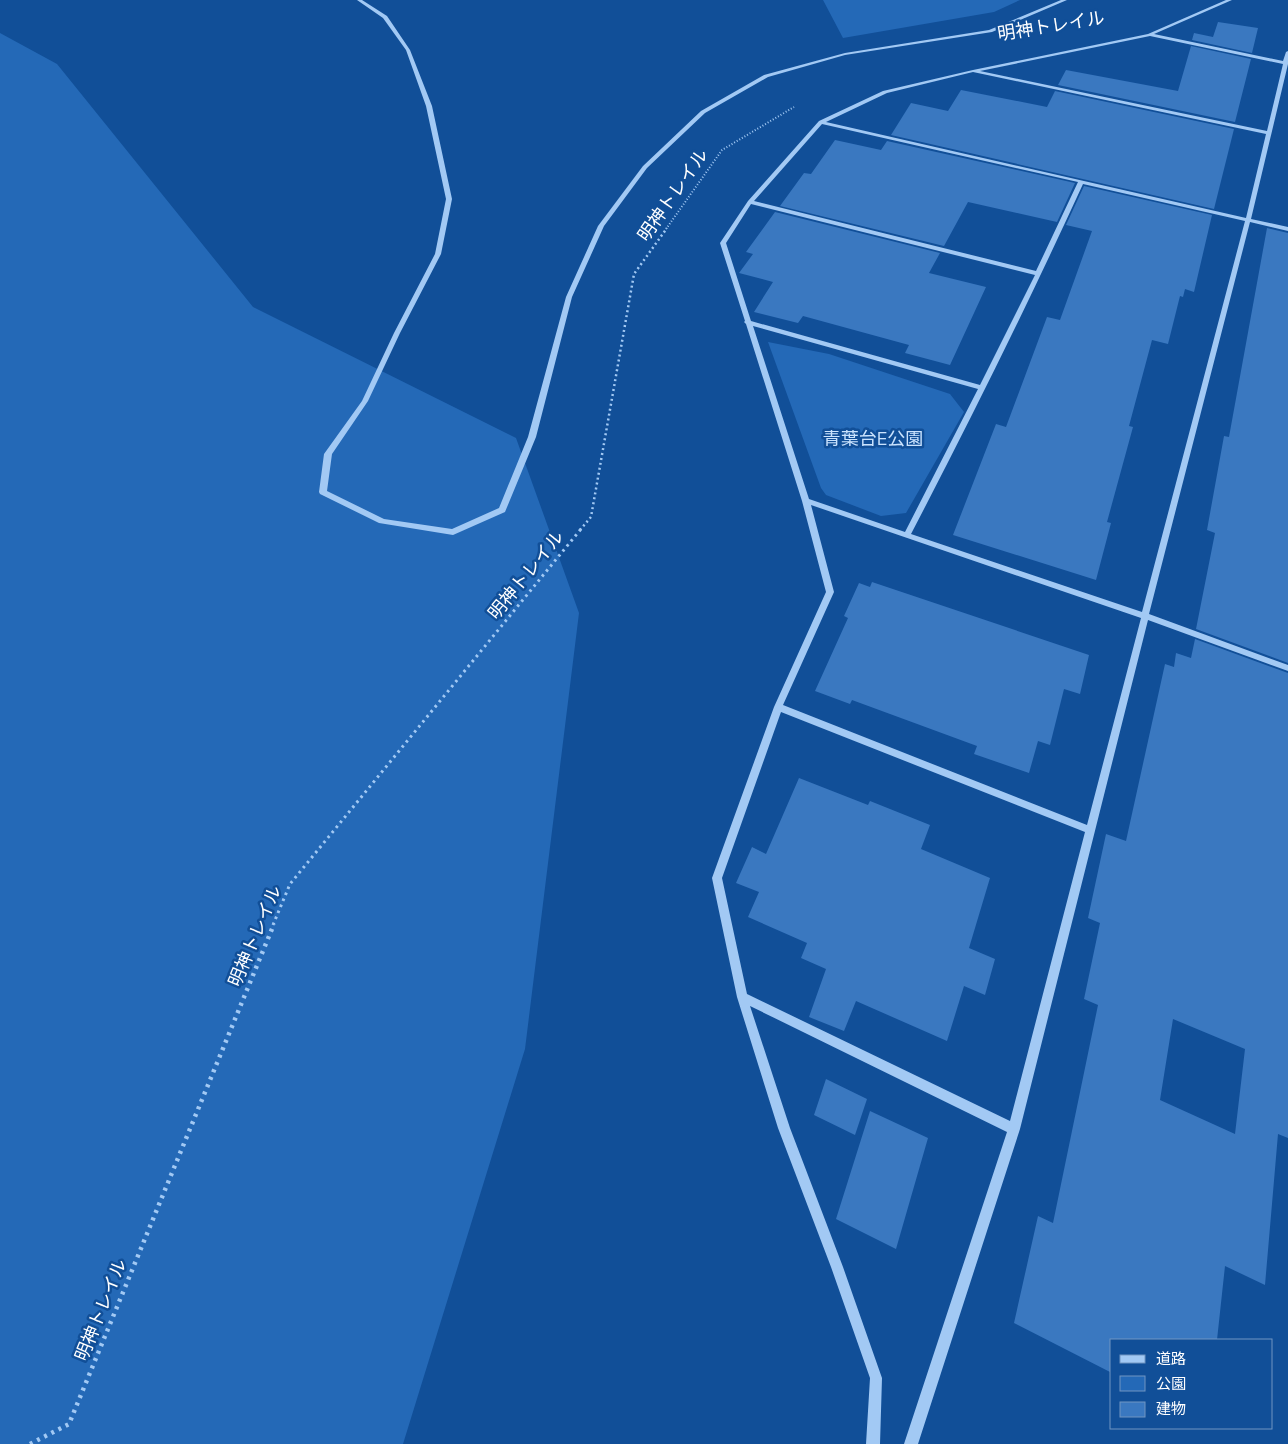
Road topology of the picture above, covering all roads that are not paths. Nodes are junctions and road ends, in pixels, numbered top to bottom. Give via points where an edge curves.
1 (359, 0) edge
2 (1065, 0) edge
3 (1230, 0) edge
4 (1149, 35) junction
5 (1288, 52) edge
6 (1286, 63) junction
7 (972, 71) junction
8 (821, 122) junction
9 (1268, 133) junction
10 (1081, 181) junction
11 (750, 202) junction
12 (1248, 220) junction
13 (1288, 228) edge
14 (1039, 274) junction
15 (747, 322) junction
16 (983, 388) junction
17 (806, 501) junction
18 (907, 535) junction
19 (1145, 616) junction
20 (1288, 668) edge
21 (778, 706) junction
22 (1090, 830) junction
23 (742, 996) junction
24 (1014, 1129) junction
25 (873, 1444) edge
26 (911, 1444) edge

1 - 2 street via 385,17 408,50 429,106 448,199 438,254 366,401 328,454 323,492 382,521 453,532 502,510 532,437 569,297 601,226 645,167 703,112 766,76 845,54 990,31
3 - 4 street
4 - 6 street
4 - 7 street
5 - 6 street
6 - 9 street
7 - 8 street via 885,92
7 - 9 street
8 - 10 street
8 - 11 street
9 - 12 street
10 - 12 street
10 - 14 street
11 - 14 street
11 - 15 street via 723,243
12 - 13 street
12 - 19 street
14 - 16 street
15 - 16 street
15 - 17 street
16 - 18 street
17 - 18 street
17 - 21 street via 830,592
18 - 19 street
19 - 20 street
19 - 22 street
21 - 22 street
21 - 23 street via 717,878
22 - 24 street
23 - 24 street
23 - 25 street via 784,1128 838,1267 876,1378
24 - 26 street

